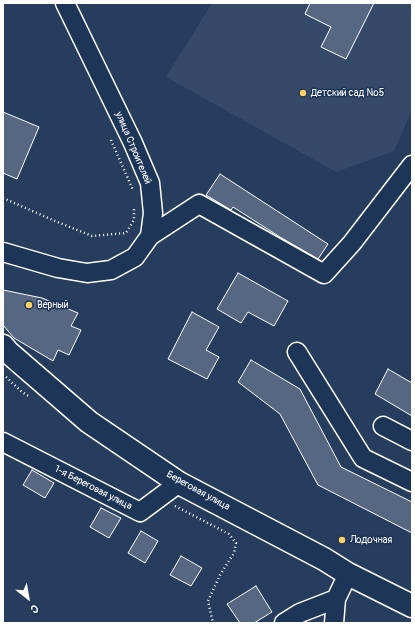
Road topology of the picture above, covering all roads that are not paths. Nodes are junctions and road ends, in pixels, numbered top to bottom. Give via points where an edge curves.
1 (51, 3) edge
2 (67, 7) edge
3 (412, 165) edge
4 (150, 236) junction
5 (3, 252) edge
6 (3, 346) edge
7 (297, 352) dead end
8 (383, 426) dead end
9 (412, 441) edge
10 (3, 442) edge
11 (412, 482) edge
12 (171, 489) junction
13 (348, 574) junction
14 (336, 599) junction
15 (412, 606) edge
16 (284, 623) edge
17 (334, 623) edge

1 - 2 street
2 - 4 street, улица Строителей via 150,183 153,213
3 - 4 street via 352,244 324,274 199,204
4 - 5 street, улица Строителей via 135,257 111,270 88,273 58,268
6 - 12 main road, Береговая улица via 89,422
7 - 11 street via 363,458
8 - 9 street
10 - 12 street, 1-я Береговая улица via 140,512
12 - 13 main road, Береговая улица via 324,559
13 - 14 street
13 - 15 main road, Береговая улица
14 - 16 street via 300,613
14 - 17 street

